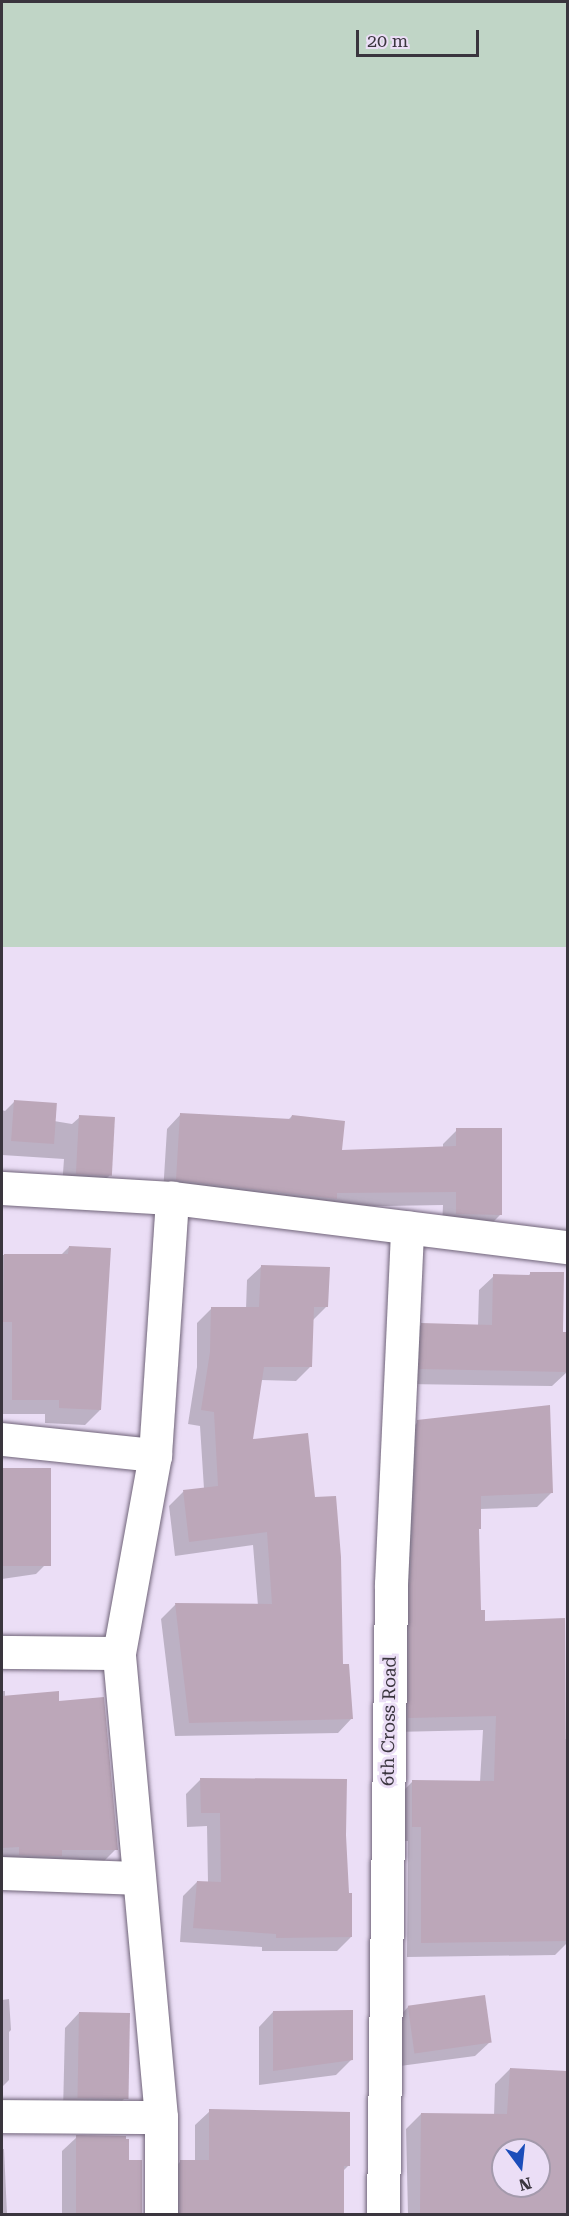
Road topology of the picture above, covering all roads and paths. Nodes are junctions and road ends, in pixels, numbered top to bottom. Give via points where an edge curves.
1 (2, 1188) edge
2 (172, 1198) junction
3 (407, 1227) junction
4 (567, 1247) edge
5 (2, 1439) edge
6 (155, 1455) junction
7 (2, 1652) edge
8 (119, 1653) junction
9 (2, 1873) edge
10 (139, 1878) junction
11 (2, 2116) edge
12 (161, 2117) junction
13 (160, 2214) edge
14 (383, 2214) edge

1 - 2 street
2 - 3 street
2 - 6 street
3 - 4 street
3 - 14 street, 6th Cross Road via 391,1596
5 - 6 street
6 - 8 street
7 - 8 street
8 - 10 street
9 - 10 street
10 - 12 street
11 - 12 street
12 - 13 street

